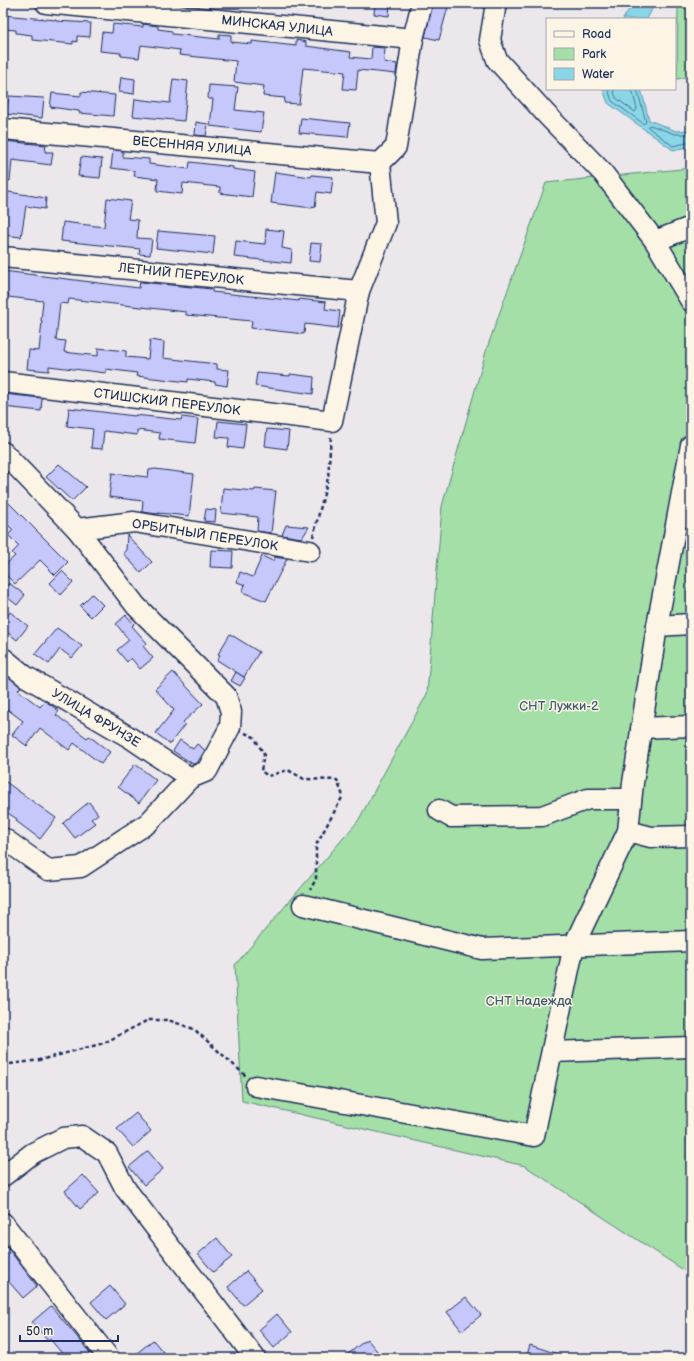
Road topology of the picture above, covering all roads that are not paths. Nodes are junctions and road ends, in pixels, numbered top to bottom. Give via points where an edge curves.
1 (46, 3) edge
2 (422, 3) edge
3 (496, 3) edge
4 (413, 39) junction
5 (3, 129) edge
6 (380, 163) junction
7 (691, 227) edge
8 (655, 240) junction
9 (3, 257) edge
10 (359, 291) junction
11 (691, 301) edge
12 (3, 382) edge
13 (691, 446) edge
14 (3, 452) edge
15 (77, 530) junction
16 (310, 551) road end
17 (691, 624) edge
18 (657, 626) junction
19 (3, 658) edge
20 (691, 726) edge
21 (641, 728) junction
22 (190, 778) junction
23 (631, 799) junction
24 (439, 810) dead end
25 (628, 831) junction
26 (691, 836) edge
27 (3, 838) edge
28 (303, 905) road end
29 (691, 941) edge
30 (574, 945) junction
31 (691, 1047) edge
32 (552, 1052) junction
33 (256, 1086) road end
34 (3, 1176) edge
35 (3, 1223) edge
36 (109, 1358) edge
37 (255, 1358) edge

1 - 4 street, МИНСКАЯ УЛИЦА
2 - 4 street
3 - 8 street via 490,40 497,60 603,173
4 - 6 street via 396,147
5 - 6 street, ВЕСЕННЯЯ УЛИЦА
6 - 10 street via 386,223
7 - 8 street
8 - 11 street
9 - 10 street, ЛЕТНИЙ ПЕРЕУЛОК
10 - 12 street, СТИШСКИЙ ПЕРЕУЛОК via 332,421
13 - 18 street
14 - 15 street
15 - 16 street, ОРБИТНЫЙ ПЕРЕУЛОК via 134,522
15 - 22 street via 136,606 226,696 231,712 230,727 207,771
17 - 18 street
18 - 21 street
19 - 22 street, УЛИЦА ФРУНЗЕ via 25,676 129,737
20 - 21 street
21 - 23 street
22 - 27 street via 148,823 81,867 48,870
23 - 24 street via 588,799 542,816 451,817
23 - 25 street
25 - 26 street via 652,837
25 - 30 street
28 - 30 street via 482,948
29 - 30 street
30 - 32 street
31 - 32 street
32 - 33 street via 534,1136
34 - 37 street via 33,1153 63,1138 82,1136 107,1153 125,1188
35 - 36 street

